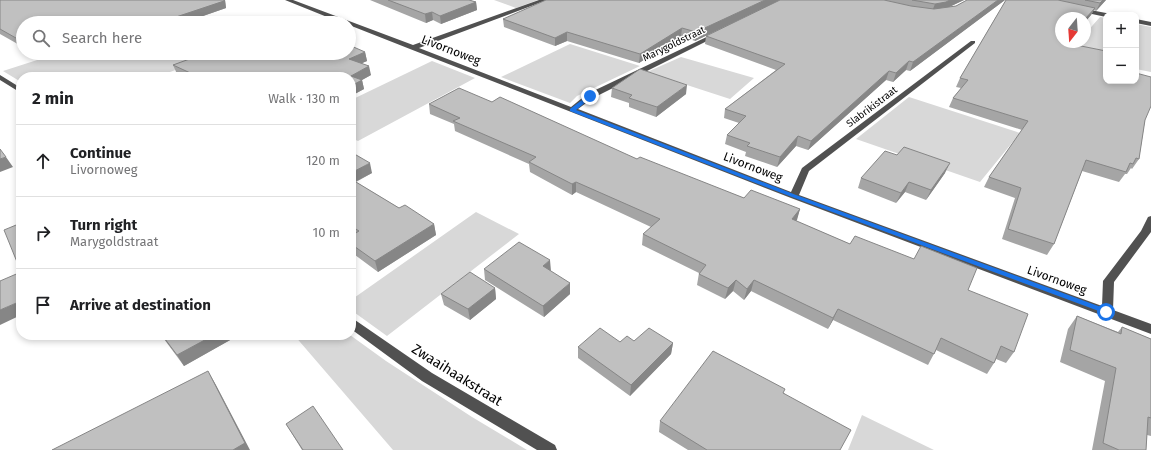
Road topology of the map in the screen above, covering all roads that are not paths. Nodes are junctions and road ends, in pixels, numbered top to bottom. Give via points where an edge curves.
1 (288, 0) edge
2 (544, 0) edge
3 (1075, 9) edge
4 (1103, 14) edge
5 (330, 16) edge
6 (1139, 22) edge
7 (1151, 24) edge
8 (356, 26) edge
9 (724, 31) edge
10 (972, 42) dead end
11 (412, 48) junction
12 (0, 77) edge
13 (16, 88) edge
14 (572, 110) junction
15 (794, 196) junction
16 (1151, 219) edge
17 (1106, 312) junction
18 (356, 327) edge
19 (1151, 329) edge
20 (550, 450) edge

1 - 5 street, Livornoweg
2 - 11 street
3 - 4 street
6 - 7 street
8 - 11 street, Livornoweg
9 - 14 street, Marygoldstraat via 590,96
10 - 15 street, Slabrikistraat via 805,170
11 - 14 street, Livornoweg
12 - 13 street
14 - 15 street, Livornoweg
15 - 17 street, Livornoweg
16 - 17 street via 1146,232 1109,281
17 - 19 street, Livornoweg
18 - 20 street, Zwaaihaakstraat via 427,377

